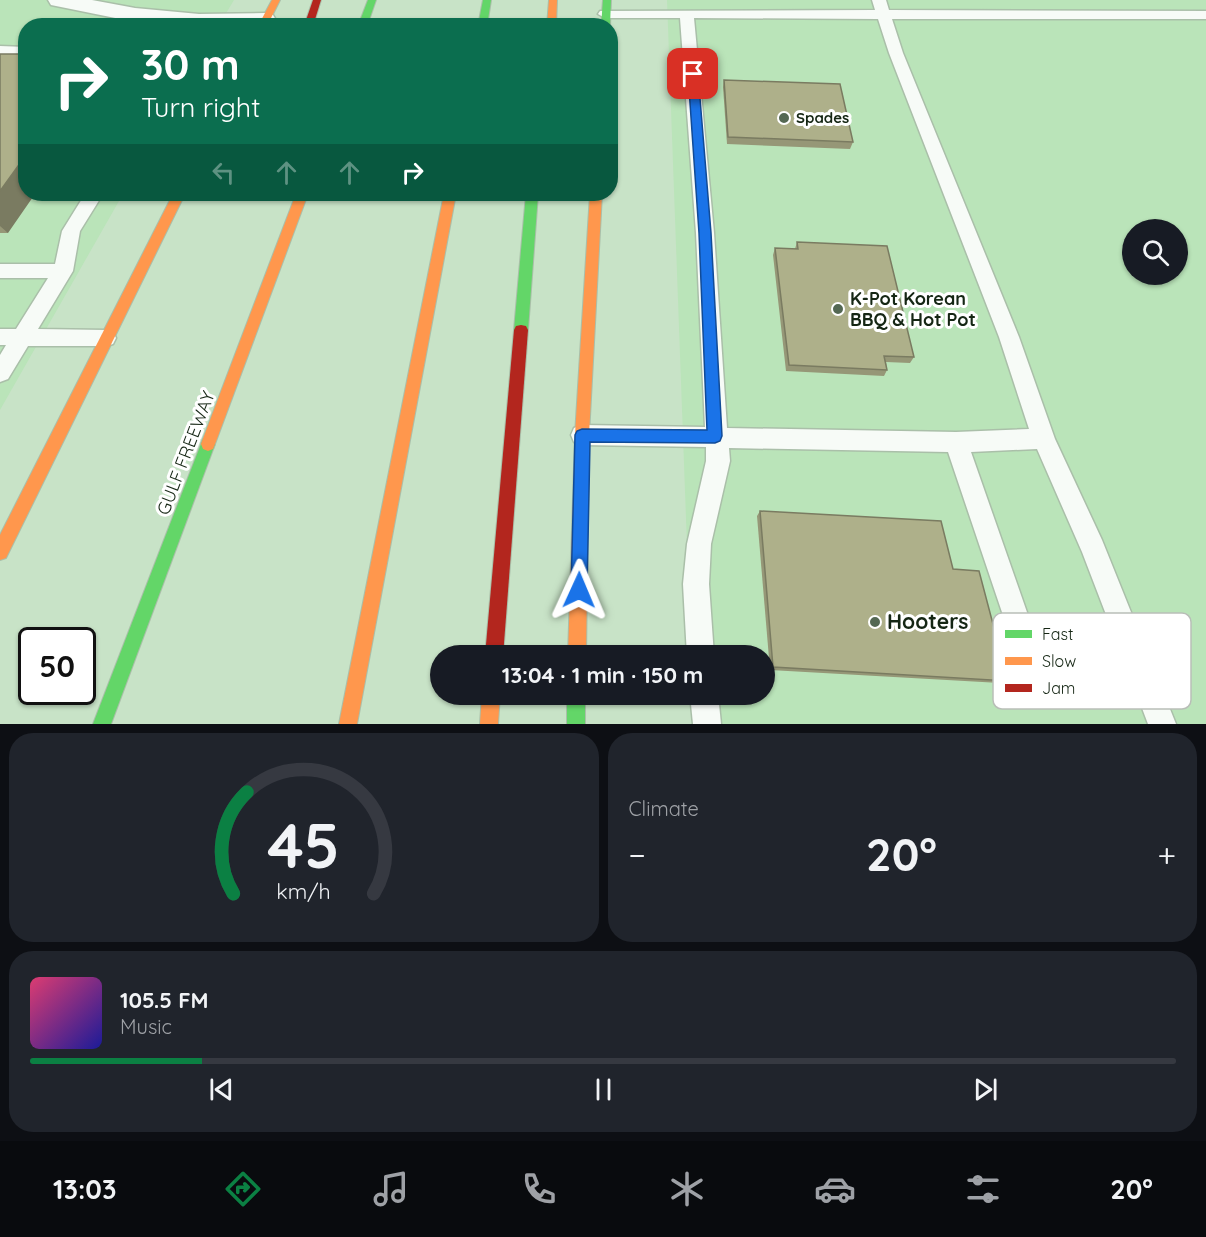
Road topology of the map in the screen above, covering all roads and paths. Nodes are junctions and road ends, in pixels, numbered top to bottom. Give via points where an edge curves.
1 (60, 0) edge
2 (276, 0) edge
3 (317, 0) edge
4 (372, 0) edge
5 (487, 0) edge
6 (553, 0) edge
7 (879, 0) edge
8 (606, 13) edge
9 (687, 14) junction
10 (884, 15) junction
11 (1206, 15) edge
12 (159, 18) edge
13 (267, 18) edge
14 (311, 18) edge
15 (365, 18) edge
16 (484, 18) edge
17 (551, 18) edge
18 (0, 50) edge
19 (18, 51) edge
20 (90, 201) edge
21 (174, 201) edge
22 (300, 201) edge
23 (449, 201) edge
24 (531, 201) edge
25 (596, 201) edge
26 (286, 205) dead end
27 (291, 227) junction
28 (0, 271) edge
29 (63, 271) junction
30 (0, 337) edge
31 (21, 337) junction
32 (106, 338) junction
33 (0, 373) edge
34 (582, 435) junction
35 (715, 436) junction
36 (1044, 439) junction
37 (956, 442) junction
38 (0, 552) edge
39 (1014, 613) edge
40 (1119, 613) edge
41 (496, 645) edge
42 (577, 645) edge
43 (700, 645) edge
44 (490, 705) edge
45 (576, 705) edge
46 (705, 705) edge
47 (1156, 709) edge
48 (102, 724) edge
49 (348, 724) edge
50 (489, 724) edge
51 (576, 724) edge
52 (707, 724) edge
53 (1162, 724) edge

1 - 12 street
2 - 13 main road
3 - 14 main road
4 - 15 main road
5 - 16 main road
6 - 17 main road
7 - 10 lane
8 - 9 lane
9 - 10 lane
9 - 35 lane via 705,233
10 - 11 lane
10 - 36 lane via 1009,337
18 - 19 lane
20 - 29 lane via 71,231
21 - 32 main road
22 - 27 main road, GULF FREEWAY
23 - 49 main road
24 - 41 main road
25 - 34 main road
26 - 27 main road
27 - 48 main road, GULF FREEWAY
28 - 29 lane
29 - 31 lane
30 - 31 lane
31 - 32 lane
31 - 33 lane
32 - 38 main road
34 - 35 lane
34 - 42 main road
35 - 37 lane
35 - 43 lane via 718,461 699,544
36 - 37 lane
36 - 40 lane
37 - 39 lane
44 - 50 main road
45 - 51 main road
46 - 52 lane
47 - 53 lane

